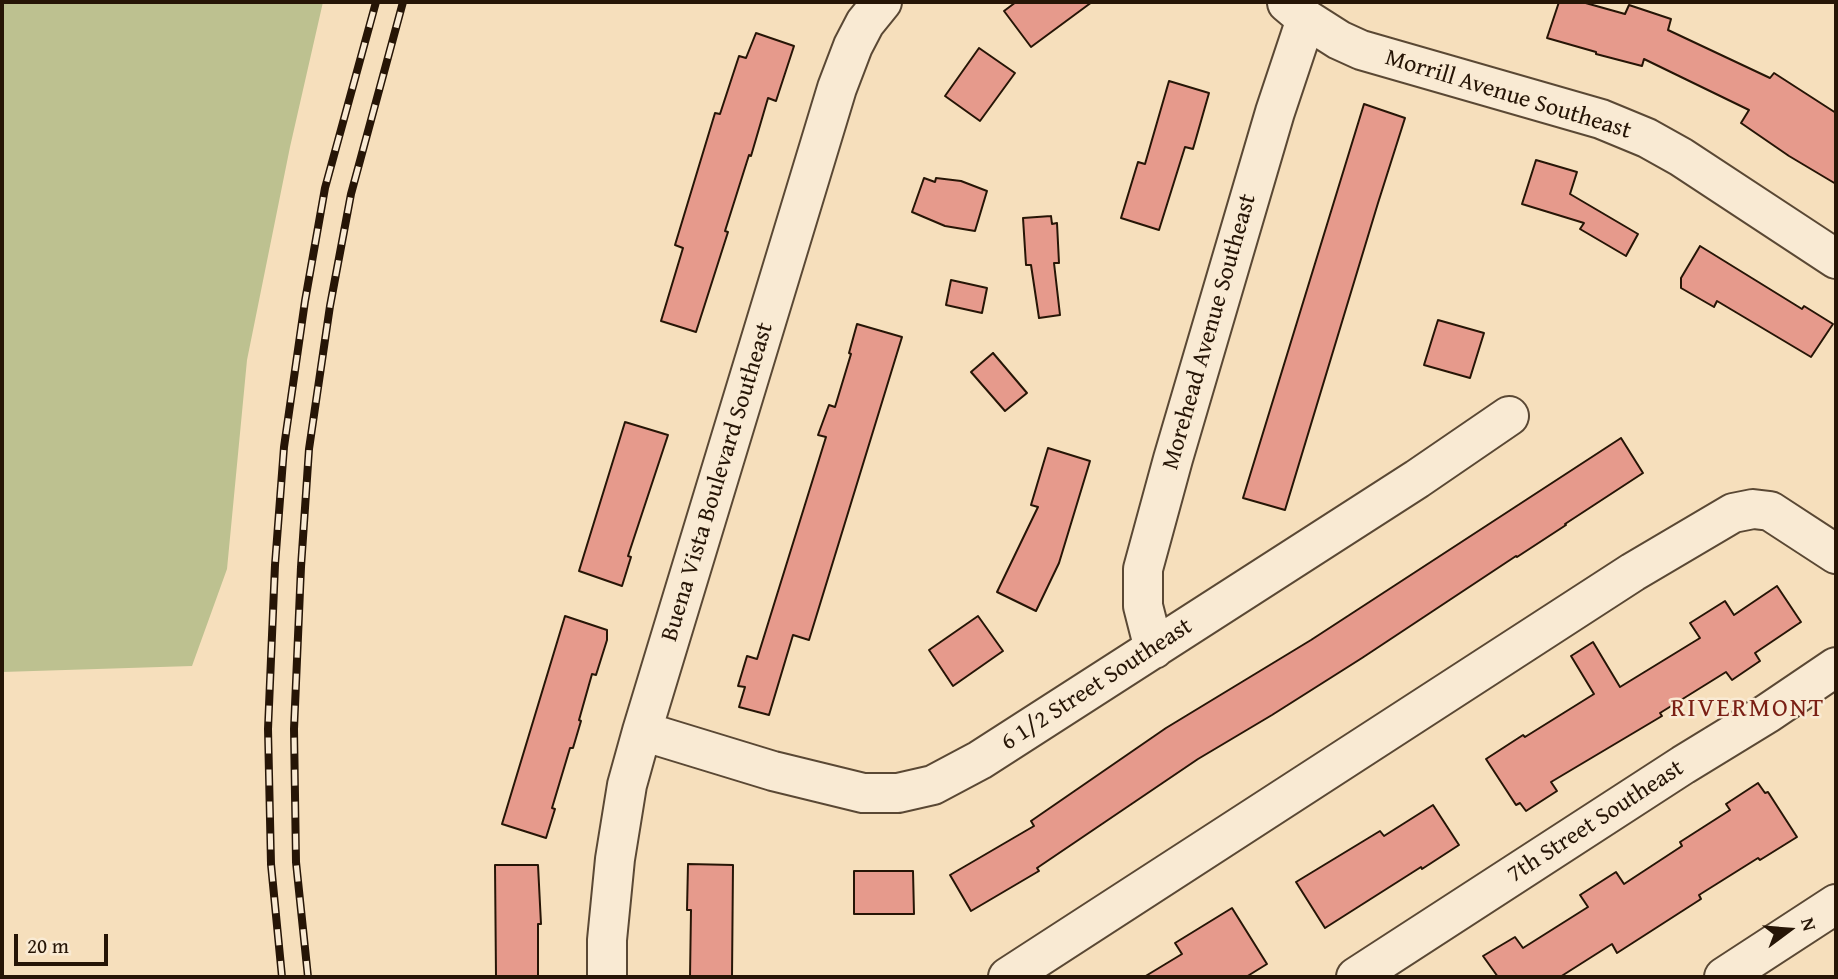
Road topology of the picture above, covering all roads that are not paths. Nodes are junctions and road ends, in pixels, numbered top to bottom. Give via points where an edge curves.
1 (882, 2) edge
2 (1296, 10) edge
3 (1836, 258) edge
4 (1509, 416) dead end
5 (1836, 554) edge
6 (1154, 649) junction
7 (1836, 667) edge
8 (642, 731) junction
9 (1836, 904) edge
10 (607, 977) edge
11 (1008, 977) edge
12 (1356, 977) edge
13 (1724, 977) edge

1 - 8 street, Buena Vista Boulevard Southeast via 865,23 837,88
2 - 3 street, Morrill Avenue Southeast via 1361,50 1601,119 1647,138
2 - 6 street, Morehead Avenue Southeast via 1275,112 1143,569 1143,607
4 - 6 street, 6 1/2 Street Southeast
5 - 11 street via 1770,511 1733,513 1633,572
6 - 8 street, 6 1/2 Street Southeast via 980,760 933,785 898,793 850,790
7 - 12 street, 7th Street Southeast
8 - 10 street, Buena Vista Boulevard Southeast via 627,785 615,859
9 - 13 street

